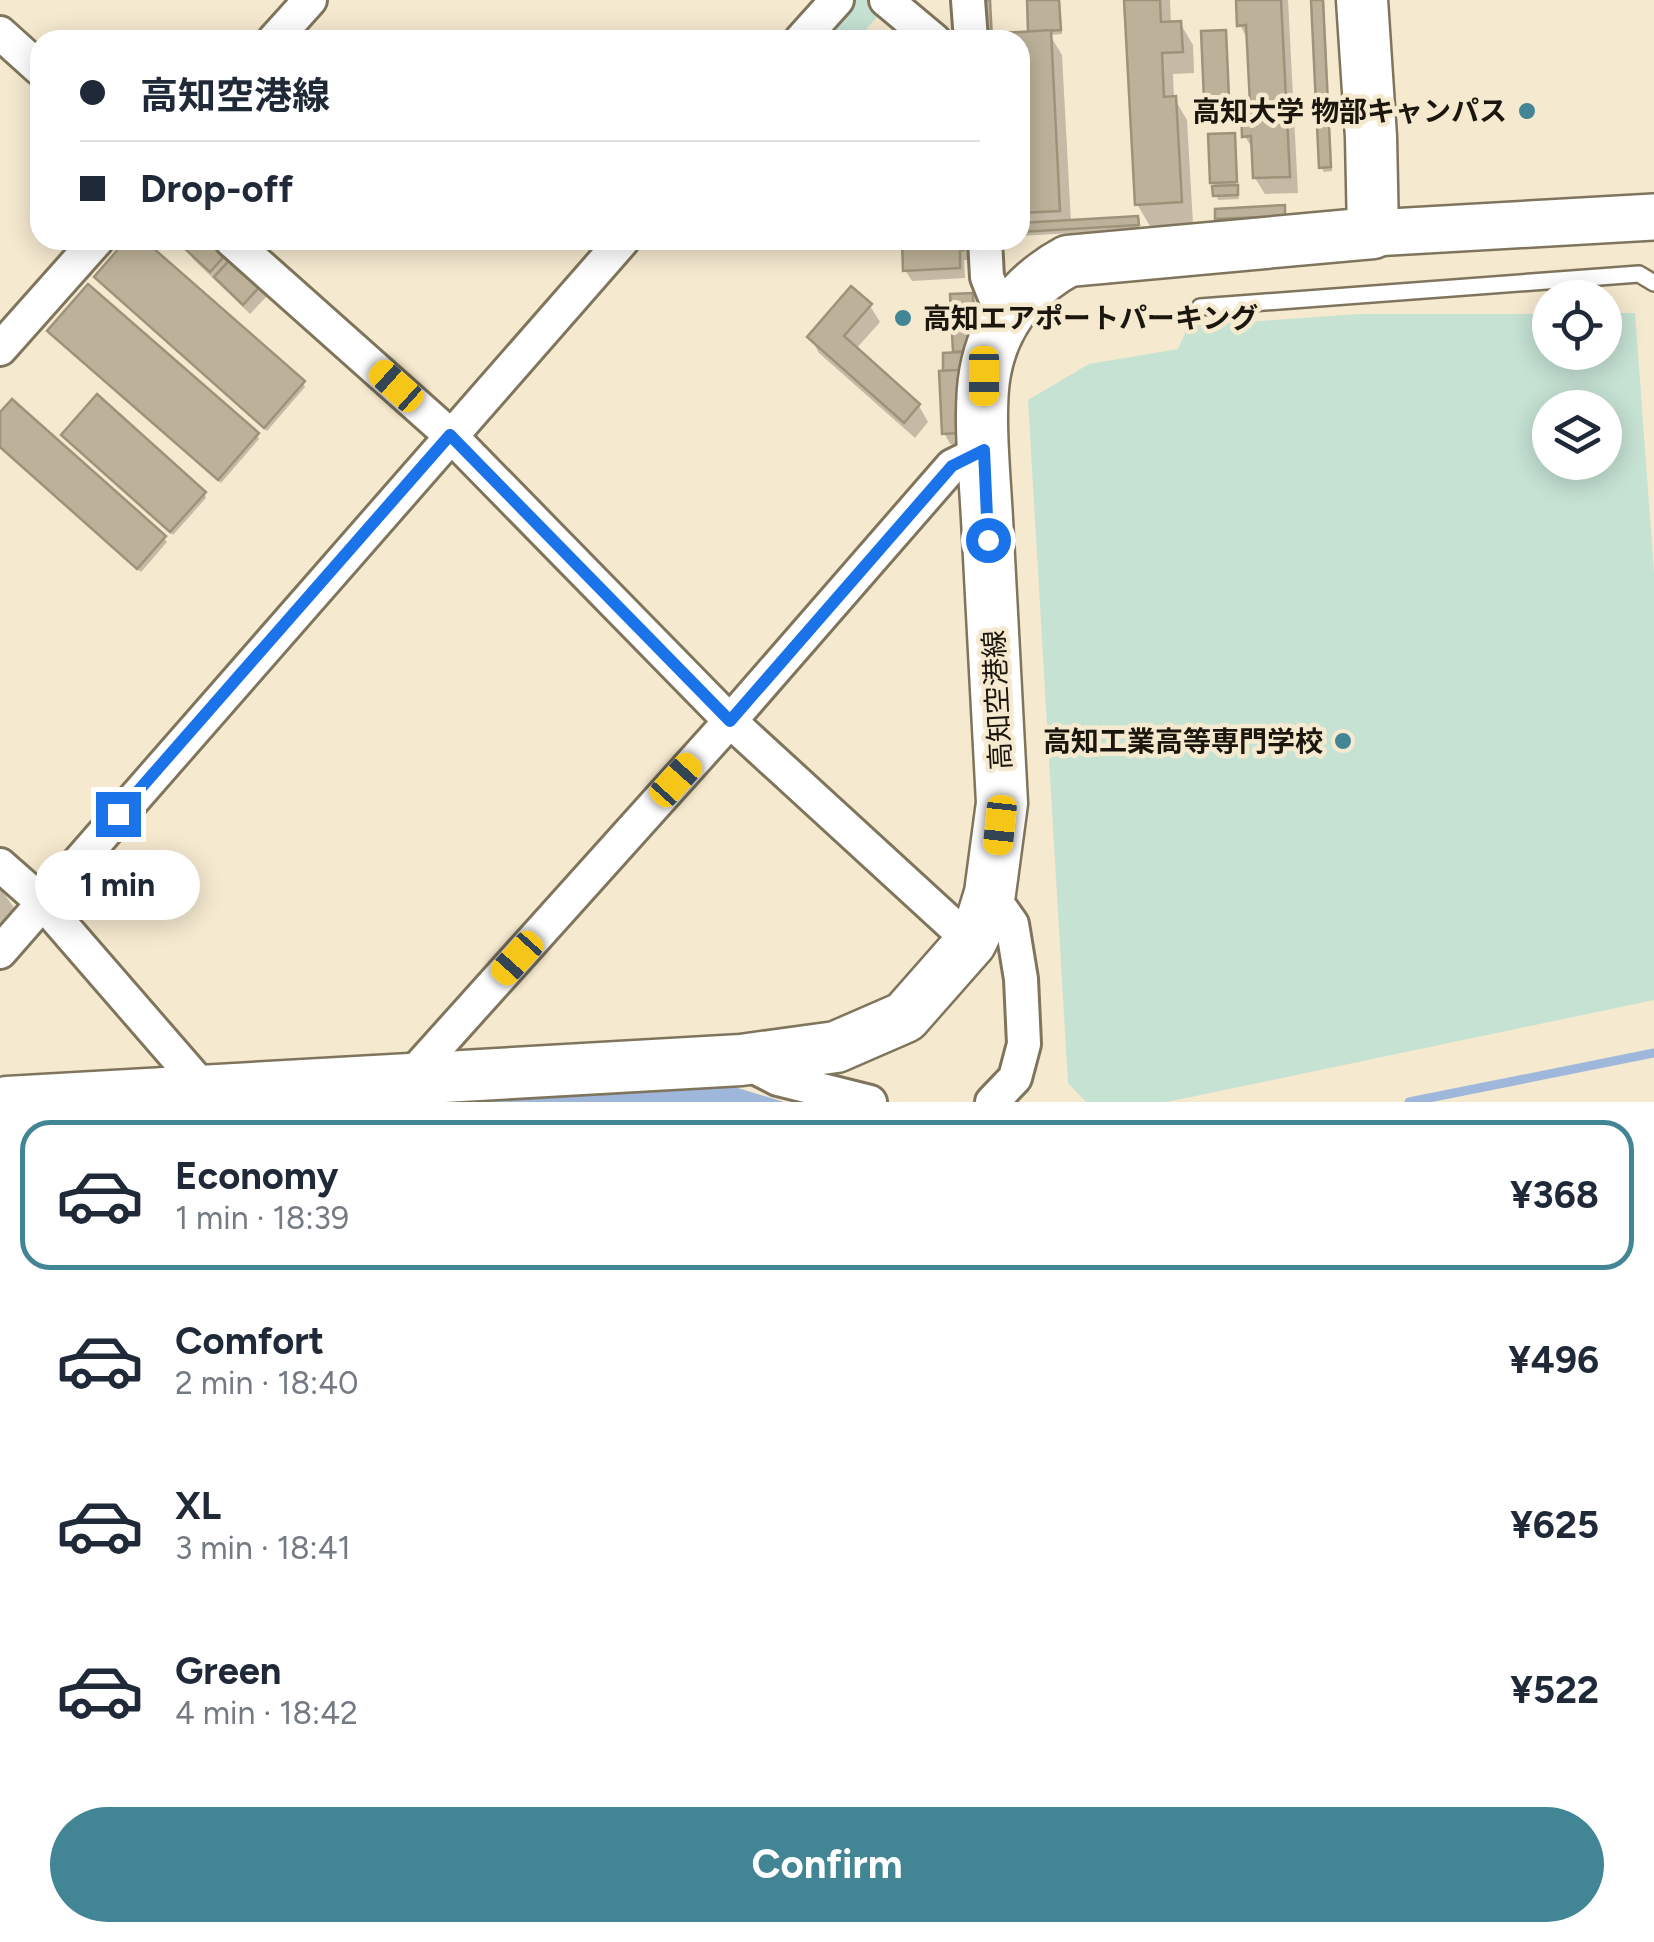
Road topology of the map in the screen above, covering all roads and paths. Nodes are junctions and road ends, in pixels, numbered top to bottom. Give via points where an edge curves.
1 (310, 0) edge
2 (836, 0) edge
3 (886, 0) edge
4 (968, 0) edge
5 (1362, 0) edge
6 (283, 30) edge
7 (810, 30) edge
8 (922, 30) edge
9 (970, 30) edge
10 (0, 33) edge
11 (30, 60) edge
12 (1654, 217) edge
13 (1373, 233) junction
14 (88, 250) edge
15 (242, 250) edge
16 (614, 250) edge
17 (986, 250) edge
18 (1654, 283) edge
19 (1200, 307) dead end
20 (1004, 320) junction
21 (0, 348) edge
22 (450, 435) junction
23 (984, 450) junction
24 (730, 721) junction
25 (0, 864) edge
26 (990, 893) junction
27 (42, 902) junction
28 (971, 942) junction
29 (0, 952) edge
30 (740, 1060) junction
31 (410, 1077) junction
32 (206, 1091) junction
33 (8, 1102) edge
34 (870, 1102) edge
35 (992, 1102) edge

1 - 6 street
2 - 7 street
3 - 8 street
4 - 9 street
5 - 13 main road
10 - 11 street
12 - 13 street
13 - 20 main road, 高知空港線 via 1068,260 1021,294
14 - 21 street
15 - 22 street
16 - 22 street
17 - 20 street via 987,277
18 - 19 lane via 1639,274
20 - 23 main road, 高知空港線 via 984,376
22 - 24 street
22 - 27 street
23 - 24 street via 952,466
23 - 26 main road, 高知空港線 via 1002,802
24 - 28 street
24 - 31 street
25 - 27 street
26 - 28 main road, 高知空港線
26 - 35 street via 1012,924 1024,1044 1015,1078
27 - 29 street
27 - 32 street
28 - 30 main road, 高知空港線 via 905,1017 836,1047
30 - 31 main road, 高知空港線
30 - 34 street via 778,1079
31 - 32 main road, 高知空港線
32 - 33 main road, 高知空港線

